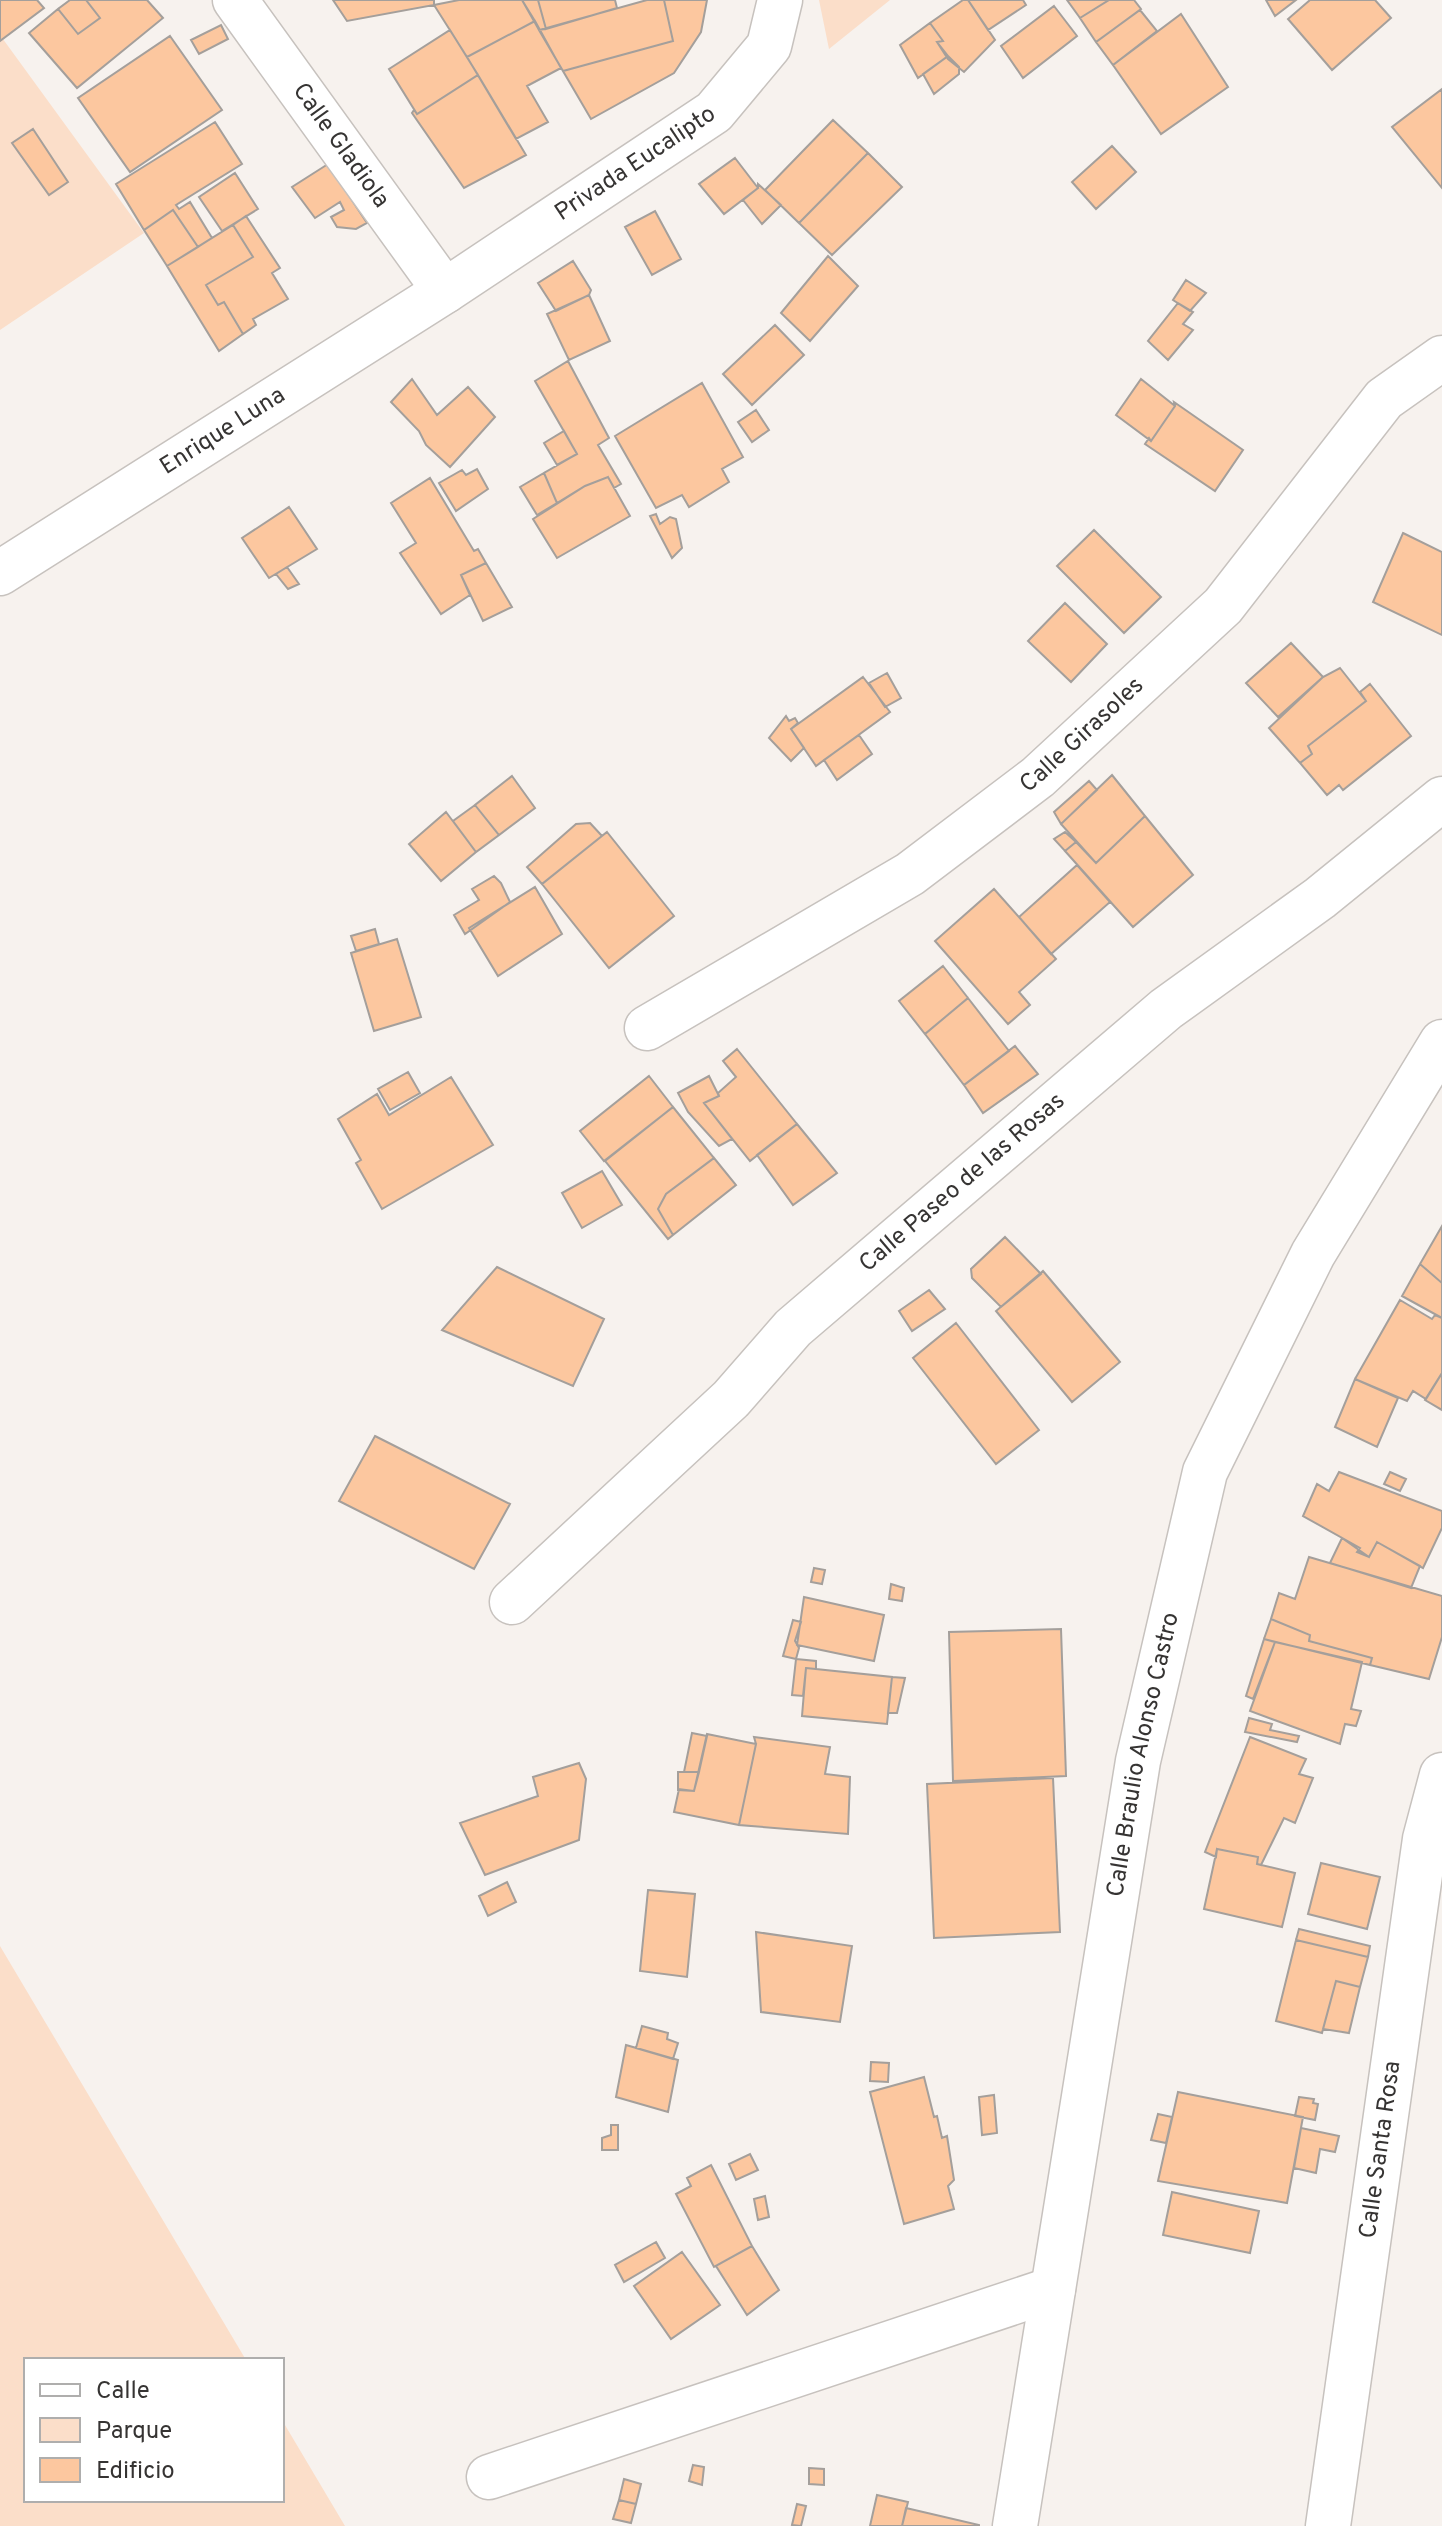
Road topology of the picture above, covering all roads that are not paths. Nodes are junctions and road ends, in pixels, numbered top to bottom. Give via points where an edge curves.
1 (235, 0) edge
2 (780, 0) edge
3 (445, 291) junction
4 (1442, 358) edge
5 (0, 573) edge
6 (1442, 799) edge
7 (647, 1028) dead end
8 (1442, 1042) edge
9 (512, 1602) dead end
10 (1442, 1775) edge
11 (1053, 2289) junction
12 (489, 2477) dead end
13 (1015, 2526) edge
14 (1328, 2526) edge

1 - 3 street, Calle Gladiola
2 - 3 street, Privada Eucalipto via 769,46 714,112
3 - 5 street, Enrique Luna
4 - 7 street, Calle Girasoles via 1384,399 1223,606 1038,777 910,874
6 - 9 street, Calle Paseo de las Rosas via 1320,898 1166,1009 805,1318 731,1399
8 - 11 street, Calle Braulio Alonso Castro via 1313,1254 1205,1472 1138,1761
10 - 14 street, Calle Santa Rosa via 1425,1839
11 - 12 street
11 - 13 street, Calle Braulio Alonso Castro

